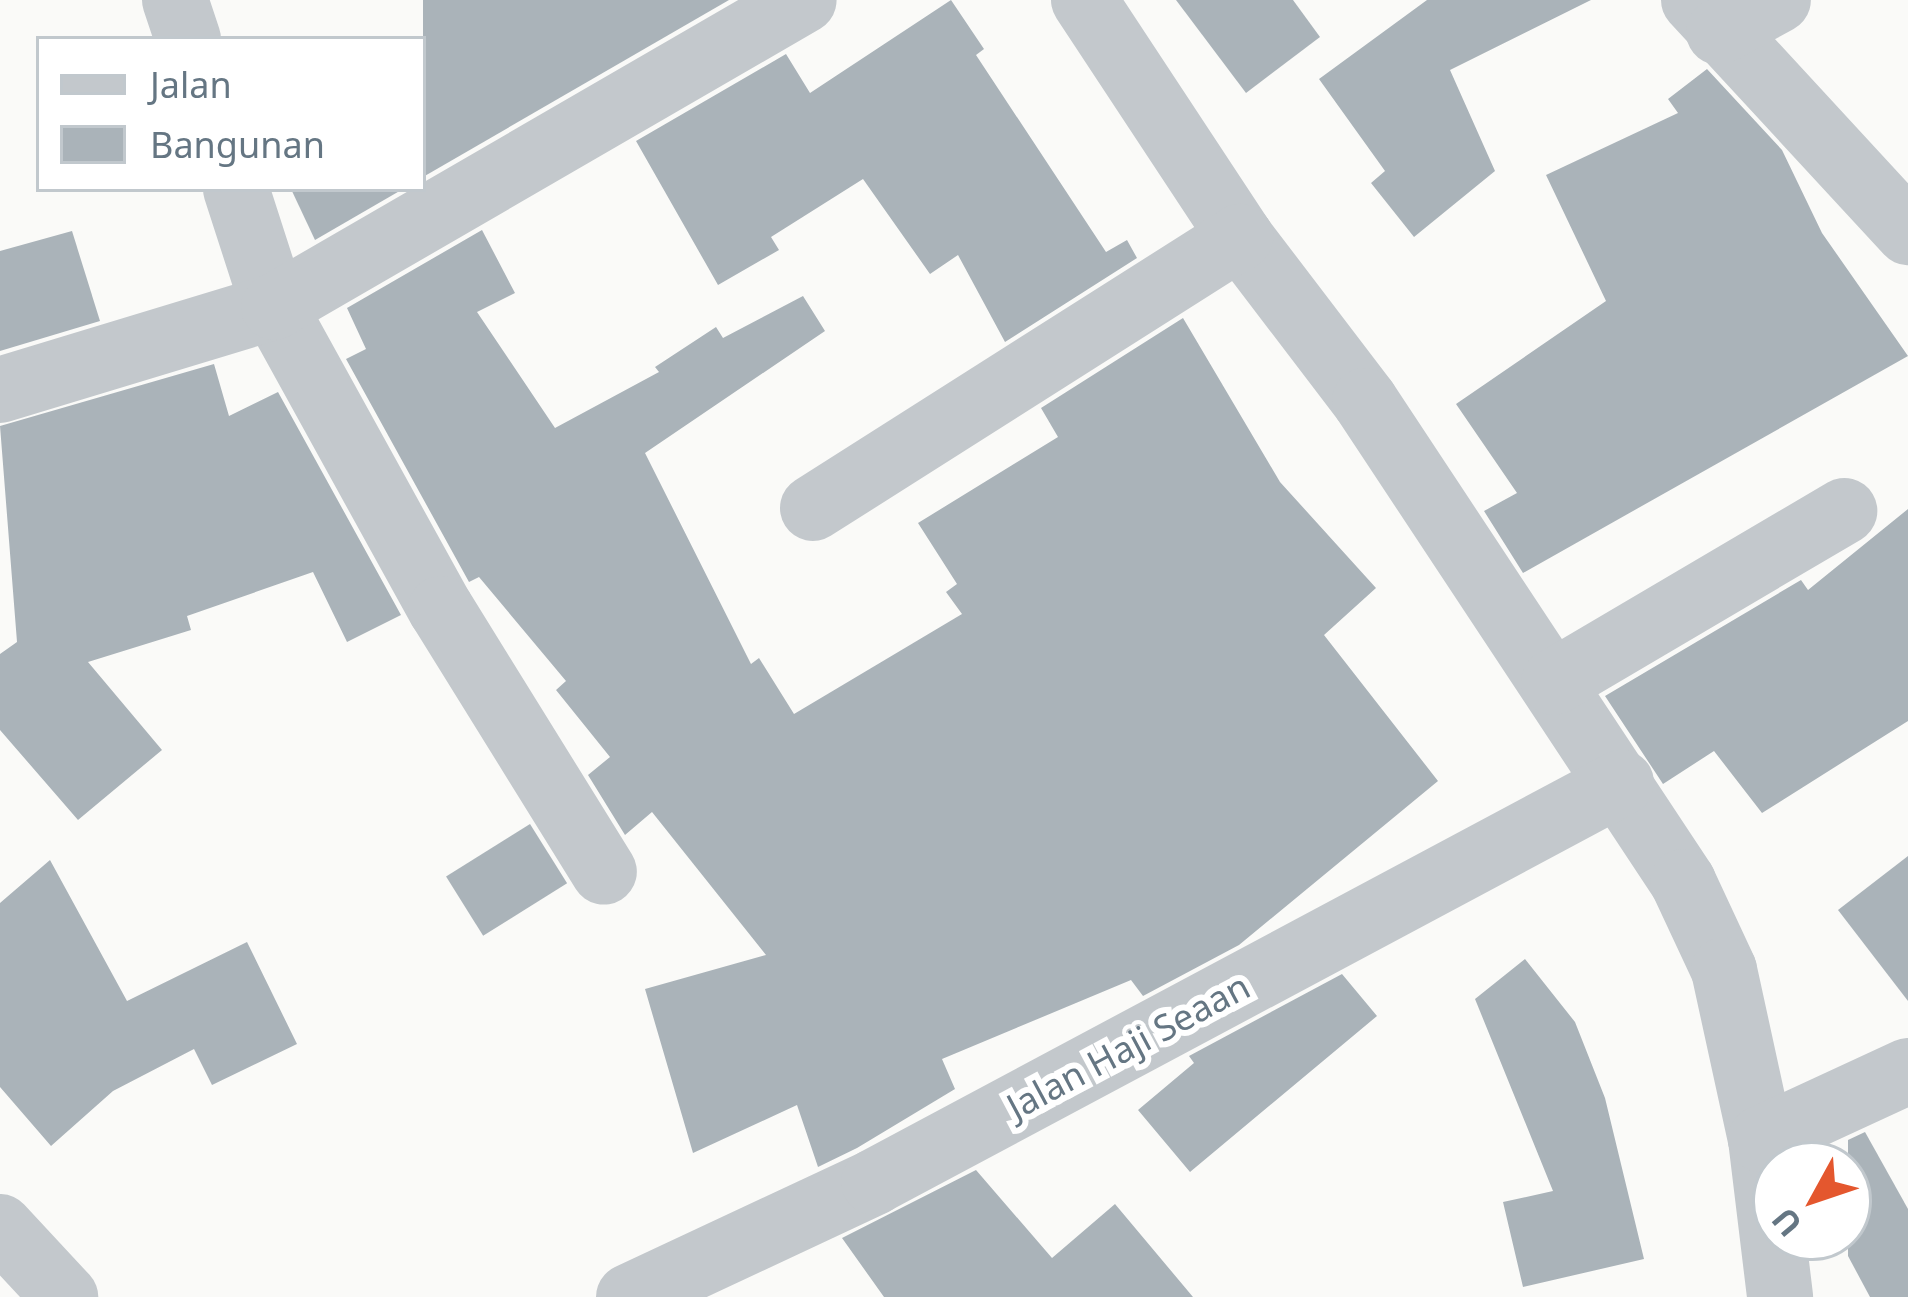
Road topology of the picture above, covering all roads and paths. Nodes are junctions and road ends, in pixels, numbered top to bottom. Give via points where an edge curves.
1 (175, 0) edge
2 (804, 0) edge
3 (1084, 0) edge
4 (1778, 0) edge
5 (1707, 16) edge
6 (187, 36) edge
7 (237, 192) edge
8 (1908, 232) edge
9 (1240, 237) junction
10 (274, 307) junction
11 (0, 391) edge
12 (813, 508) dead end
13 (1844, 511) dead end
14 (1554, 682) junction
15 (1621, 783) junction
16 (604, 872) dead end
17 (1908, 1070) edge
18 (1761, 1139) junction
19 (0, 1227) edge
20 (64, 1297) edge
21 (629, 1297) edge
22 (1780, 1297) edge

1 - 6 street
2 - 10 street
3 - 9 street
4 - 5 street
5 - 8 street
7 - 10 street
9 - 12 street
9 - 14 street via 1365,401
10 - 11 street
10 - 16 street via 441,609
13 - 14 street
14 - 15 street
15 - 18 street via 1683,882 1724,970
15 - 21 street, Jalan Haji Seaan via 874,1182
17 - 18 street
18 - 22 street
19 - 20 street

